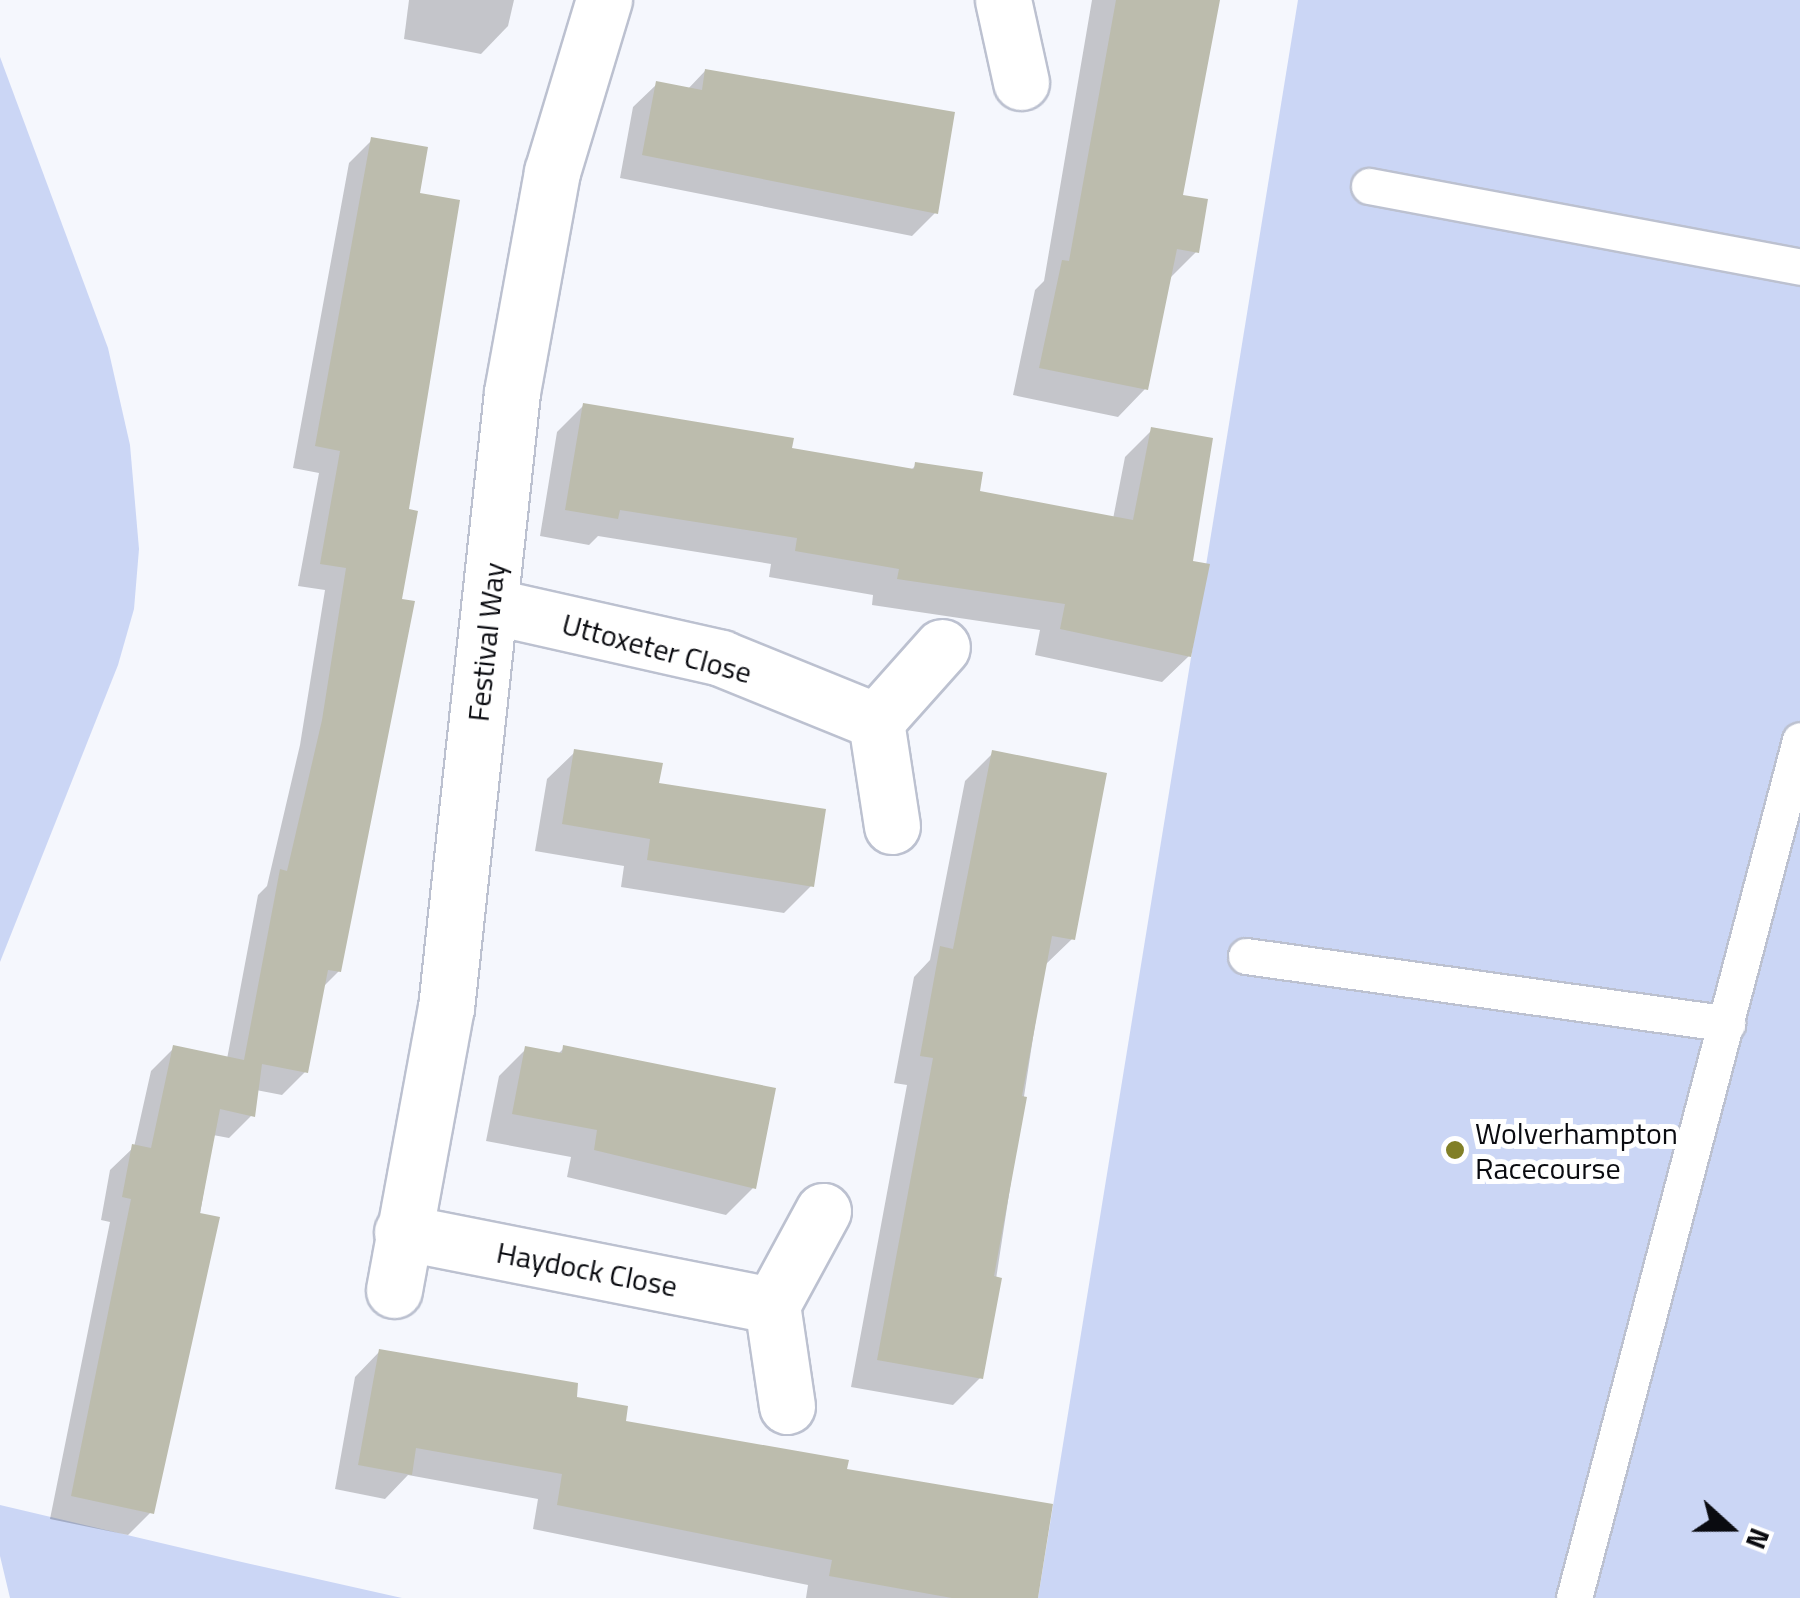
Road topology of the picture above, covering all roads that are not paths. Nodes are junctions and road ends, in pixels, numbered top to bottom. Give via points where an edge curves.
1 (604, 0) edge
2 (1003, 0) edge
3 (1021, 82) dead end
4 (1370, 186) dead end
5 (1800, 266) edge
6 (491, 606) junction
7 (942, 647) dead end
8 (876, 721) junction
9 (1800, 740) edge
10 (892, 826) dead end
11 (1246, 956) dead end
12 (1727, 1024) junction
13 (823, 1211) dead end
14 (402, 1232) junction
15 (394, 1290) dead end
16 (772, 1305) junction
17 (787, 1406) dead end
18 (1574, 1598) edge

1 - 6 street, Festival Way via 552,172 512,392
2 - 3 street
4 - 5 lane
6 - 8 street, Uttoxeter Close via 721,658
6 - 14 street, Festival Way via 446,1008
7 - 8 street
8 - 10 street
9 - 12 lane
11 - 12 lane
12 - 18 lane
13 - 16 street
14 - 15 street, Festival Way
14 - 16 street, Haydock Close
16 - 17 street

